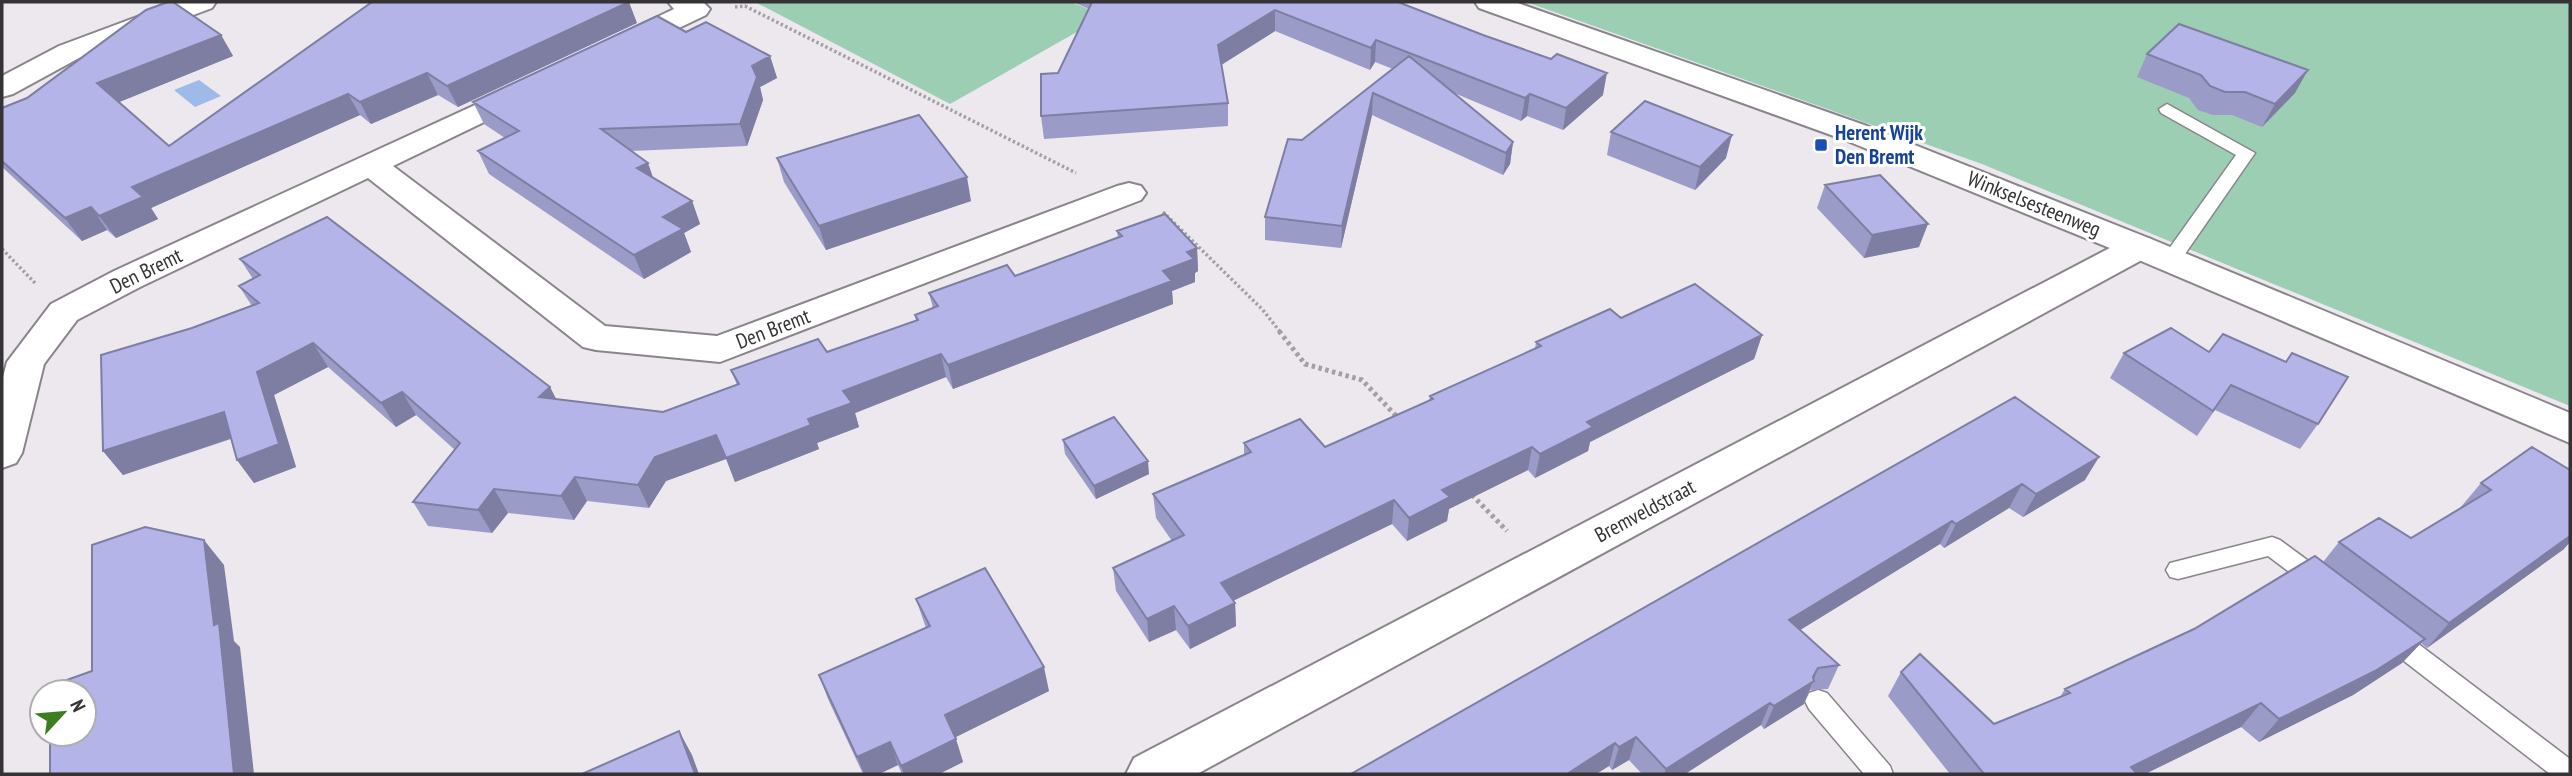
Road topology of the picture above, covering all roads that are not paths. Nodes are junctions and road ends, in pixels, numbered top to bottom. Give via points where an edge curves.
1 (202, 2) edge
2 (1489, 2) edge
3 (689, 5) edge
4 (596, 57) edge
5 (559, 75) edge
6 (2, 88) edge
7 (2167, 110) dead end
8 (371, 164) junction
9 (1129, 193) road end
10 (2155, 253) junction
11 (2570, 429) edge
12 (2, 453) edge
13 (2178, 570) dead end
14 (2338, 597) edge
15 (2371, 622) edge
16 (1818, 701) dead end
17 (1151, 774) edge
18 (1880, 774) edge
19 (2570, 774) edge

1 - 6 street via 69,52
2 - 10 street, Winkselsesteenweg via 1856,133
3 - 4 street
5 - 8 street, Den Bremt
7 - 10 lane via 2246,153
8 - 9 street, Den Bremt via 596,338 720,349
8 - 12 street, Den Bremt via 64,312 26,362
10 - 11 street, Winkselsesteenweg
10 - 17 street, Bremveldstraat via 1538,568
13 - 14 lane via 2272,546
15 - 19 lane
16 - 18 lane

